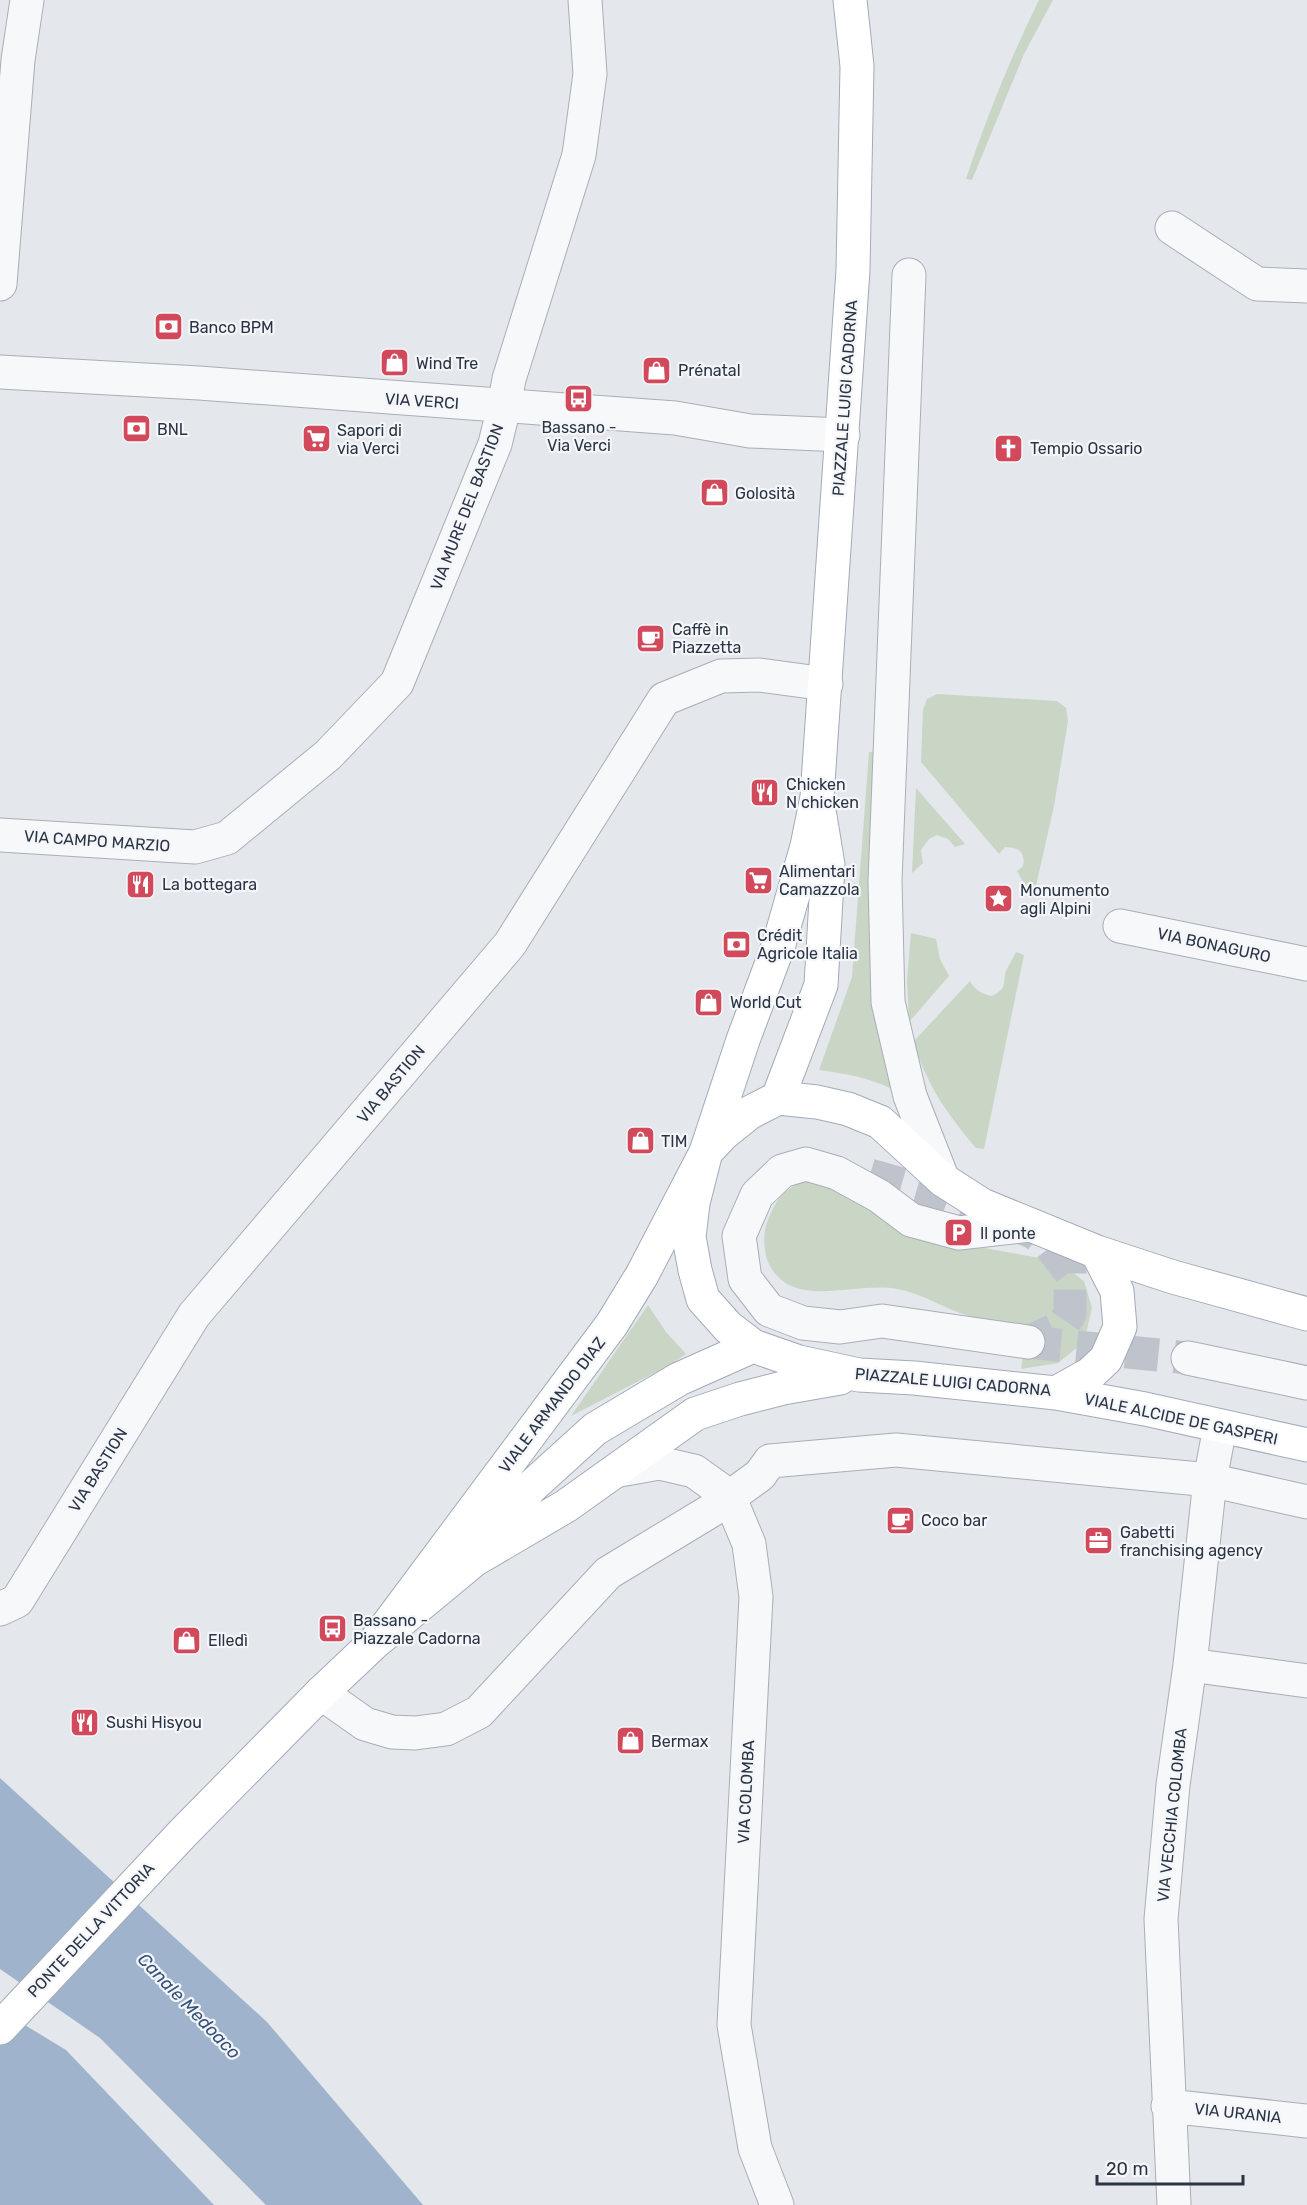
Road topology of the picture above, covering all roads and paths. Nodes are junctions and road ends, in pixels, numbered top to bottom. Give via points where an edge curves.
1 (27, 0) edge
2 (585, 0) edge
3 (853, 3) edge
4 (1172, 228) dead end
5 (909, 275) dead end
6 (0, 284) edge
7 (1307, 286) edge
8 (0, 372) edge
9 (504, 407) junction
10 (843, 435) junction
11 (826, 684) junction
12 (817, 797) junction
13 (0, 835) edge
14 (195, 847) joint
15 (1120, 926) dead end
16 (1307, 964) edge
17 (778, 1098) junction
18 (706, 1152) junction
19 (943, 1180) junction
20 (1031, 1225) junction
21 (1097, 1252) junction
22 (1307, 1314) edge
23 (1028, 1342) dead end
24 (753, 1346) junction
25 (1188, 1358) tunnel mouth
26 (859, 1375) junction
27 (1307, 1383) edge
28 (1056, 1393) junction
29 (1220, 1427) junction
30 (1307, 1445) edge
31 (620, 1470) junction
32 (1210, 1480) junction
33 (729, 1496) junction
34 (1307, 1502) edge
35 (474, 1560) junction
36 (9, 1605) edge
37 (375, 1642) junction
38 (1190, 1665) junction
39 (1307, 1681) edge
40 (321, 1694) junction
41 (183, 1833) joint
42 (0, 2028) edge
43 (1168, 2106) junction
44 (1307, 2121) edge
45 (777, 2205) edge
46 (1174, 2205) edge

1 - 6 street via 18,60
2 - 9 street, VIA MURE DEL BASTION via 590,74 579,155 508,379
3 - 10 main road, PIAZZALE LUIGI CADORNA via 857,66 853,270
4 - 7 street via 1257,284
5 - 19 street via 885,881 888,1002 910,1096
8 - 9 street, VIA VERCI
9 - 10 street, VIA VERCI via 675,418 750,431
9 - 14 street, VIA MURE DEL BASTION via 495,444 397,683 328,755 227,838
10 - 11 main road, PIAZZALE LUIGI CADORNA
11 - 12 main road, PIAZZALE LUIGI CADORNA
11 - 36 street, VIA BASTION via 759,675 721,676 664,699 510,944 194,1315
12 - 17 main road, PIAZZALE LUIGI CADORNA via 828,866 821,986
12 - 18 main road, PIAZZALE LUIGI CADORNA via 779,944
13 - 14 street, VIA CAMPO MARZIO
15 - 16 street, VIA BONAGURO
17 - 18 main road via 749,1113
17 - 19 main road via 848,1109 880,1122
18 - 24 main road, PIAZZALE LUIGI CADORNA via 689,1237 695,1270 704,1299 728,1327
18 - 37 main road, VIALE ARMANDO DIAZ via 612,1324
19 - 20 main road via 982,1205
20 - 21 main road
20 - 23 street via 959,1233 911,1220 879,1196 837,1173 806,1164 782,1172 757,1195 739,1236 745,1279 769,1310 803,1323 840,1327 882,1321
21 - 22 main road
21 - 28 main road, PIAZZALE LUIGI CADORNA via 1117,1291 1120,1327 1106,1359 1090,1374
24 - 26 main road, PIAZZALE LUIGI CADORNA via 799,1362
24 - 35 main road, VIALE ARMANDO DIAZ via 679,1379 595,1429 530,1488
25 - 27 street
26 - 28 main road, PIAZZALE LUIGI CADORNA
26 - 31 main road, VIALE ARMANDO DIAZ via 783,1388 695,1414
28 - 29 main road, VIALE ALCIDE DE GASPERI
29 - 30 main road, VIALE ALCIDE DE GASPERI
29 - 32 street, VIA VECCHIA COLOMBA
31 - 33 street via 659,1463 694,1471
31 - 35 main road, VIALE ARMANDO DIAZ
32 - 33 street via 896,1450 770,1461 760,1475
32 - 34 street
32 - 38 street, VIA VECCHIA COLOMBA
33 - 40 street via 608,1574 478,1712 446,1729 392,1732 365,1724
33 - 45 street, VIA COLOMBA via 749,1544 756,1597 734,2025 755,2148
35 - 37 main road, VIALE ARMANDO DIAZ
37 - 40 main road, VIALE ARMANDO DIAZ
38 - 39 street
38 - 43 street, VIA VECCHIA COLOMBA via 1173,1785 1161,1920
40 - 41 main road, VIALE ARMANDO DIAZ
41 - 42 main road, PONTE DELLA VITTORIA
43 - 44 street, VIA URANIA
43 - 46 street, VIA VECCHIA COLOMBA

